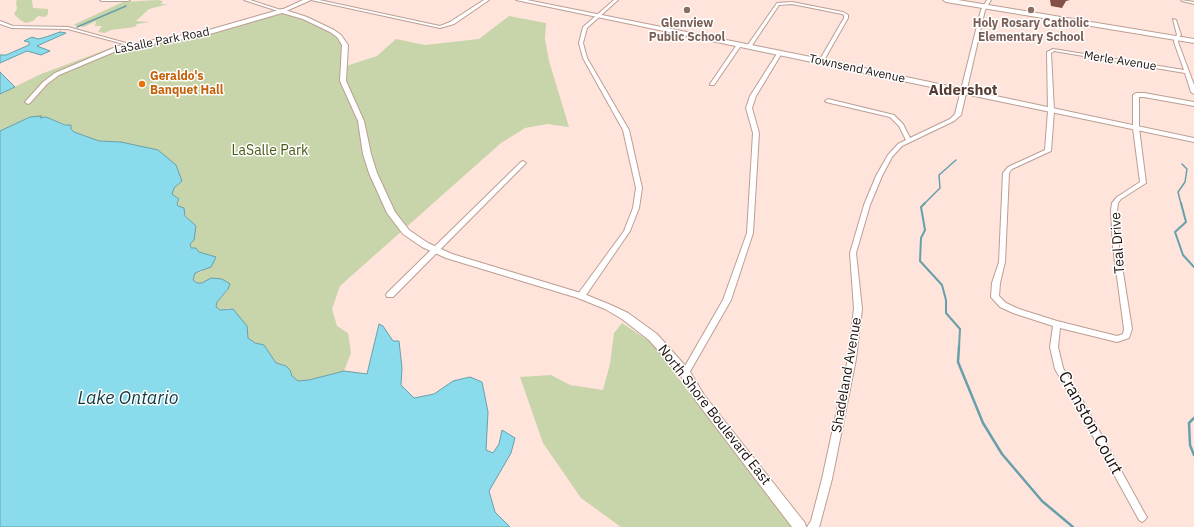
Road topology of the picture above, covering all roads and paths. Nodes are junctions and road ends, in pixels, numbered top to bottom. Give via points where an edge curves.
1 (102, 0) edge
2 (128, 0) edge
3 (246, 0) edge
4 (308, 0) edge
5 (313, 0) edge
6 (487, 0) edge
7 (519, 0) edge
8 (616, 0) edge
9 (946, 0) edge
10 (1183, 0) edge
11 (533, 1) edge
12 (987, 3) edge
13 (1194, 3) edge
14 (282, 11) junction
15 (598, 16) junction
16 (1174, 20) dead end
17 (0, 22) edge
18 (1176, 38) junction
19 (1194, 41) edge
20 (740, 44) junction
21 (131, 45) junction
22 (748, 46) junction
23 (780, 53) junction
24 (821, 61) junction
25 (1187, 72) junction
26 (712, 84) dead end
27 (965, 92) junction
28 (1194, 92) edge
29 (828, 101) dead end
30 (28, 102) dead end
31 (1194, 104) edge
32 (1051, 111) junction
33 (1136, 128) junction
34 (1194, 140) edge
35 (909, 141) junction
36 (523, 163) dead end
37 (437, 250) junction
38 (390, 295) dead end
39 (581, 296) junction
40 (1057, 324) junction
41 (685, 374) junction
42 (1142, 517) dead end
43 (800, 527) edge
44 (812, 527) edge

1 - 2 street
3 - 14 street
4 - 14 main road, LaSalle Park Road
5 - 6 street via 440,26 452,23
7 - 11 street, Townsend Avenue
8 - 15 street
9 - 12 main road
10 - 13 street
11 - 15 street, Townsend Avenue
12 - 18 main road
12 - 27 street, Shadeland Avenue via 978,31
14 - 21 street, LaSalle Park Road via 203,34
14 - 37 street, North Shore Boulevard East via 327,28 344,42 343,81 361,121 367,154 385,202 395,220 406,232
15 - 20 street, Townsend Avenue
15 - 39 street via 583,32 582,50 626,130 638,188 636,208 627,231
16 - 18 street via 1179,35
17 - 21 street via 12,27 68,28
18 - 19 main road
18 - 25 street
20 - 22 street, Townsend Avenue
20 - 26 street
21 - 30 street, LaSalle Park Road via 104,53 57,74
22 - 23 street, Townsend Avenue
22 - 24 street via 778,4 792,3 843,13 846,18
23 - 24 street, Townsend Avenue
23 - 41 street via 753,96 749,108 756,134 750,233 727,300
24 - 27 street, Townsend Avenue
25 - 28 street
25 - 32 street, Merle Avenue via 1053,50 1049,52
27 - 32 street, Townsend Avenue
27 - 35 street, Shadeland Avenue via 958,114 952,120
29 - 35 street via 892,116 901,125
31 - 33 street, Teal Drive via 1138,94
32 - 33 street, Townsend Avenue
32 - 40 street via 1048,151 1010,168 1006,173 1002,262 995,297 1002,305
33 - 34 street, Townsend Avenue
33 - 40 street, Teal Drive via 1143,182 1119,198 1114,211 1116,247 1128,329 1126,336 1117,339
35 - 44 street, Shadeland Avenue via 890,156 879,176 867,205 853,253 858,309 852,359 827,478
36 - 37 street
37 - 38 street
37 - 39 street, North Shore Boulevard East via 449,256
39 - 41 street, North Shore Boulevard East via 625,316 658,343
40 - 42 street, Cranston Court via 1054,347 1059,369
41 - 43 street, North Shore Boulevard East via 700,398

